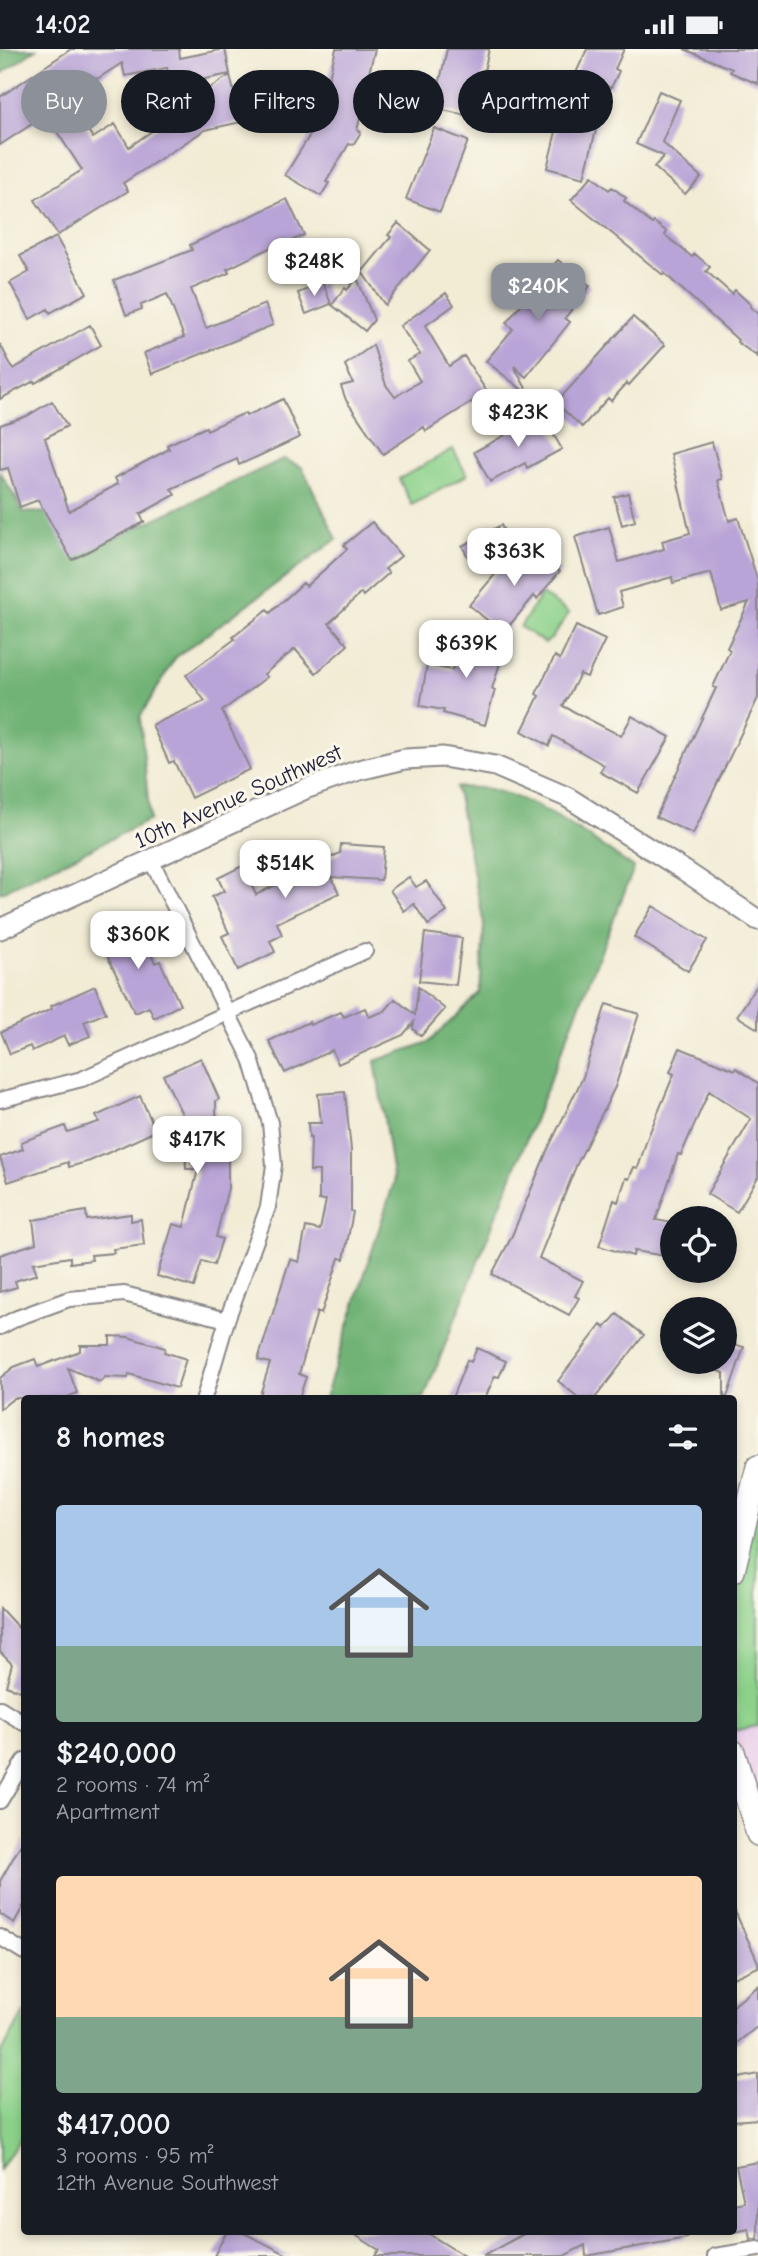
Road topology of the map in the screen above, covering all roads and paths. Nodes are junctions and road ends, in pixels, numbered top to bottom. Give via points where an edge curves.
1 (151, 860) junction
2 (758, 920) edge
3 (0, 929) edge
4 (365, 950) dead end
5 (227, 1012) junction
6 (0, 1100) edge
7 (227, 1320) junction
8 (0, 1327) edge
9 (205, 1395) edge
10 (758, 1467) edge
11 (737, 1554) edge
12 (0, 1707) edge
13 (21, 1721) edge
14 (737, 1765) edge
15 (21, 1766) edge
16 (0, 1801) edge
17 (758, 1834) edge
18 (0, 1937) edge
19 (21, 1950) edge
20 (758, 2249) edge
21 (715, 2256) edge

1 - 2 street, 10th Avenue Southwest via 327,781 405,759 443,757 495,767 567,797
1 - 3 street, 10th Avenue Southwest
1 - 5 street
4 - 5 street
5 - 6 street via 82,1079
5 - 7 street via 251,1059 270,1123 274,1165 268,1207
7 - 8 street via 124,1294 68,1299
7 - 9 street
10 - 11 main road
12 - 13 street
14 - 17 main road
15 - 16 street
18 - 19 street
20 - 21 street

